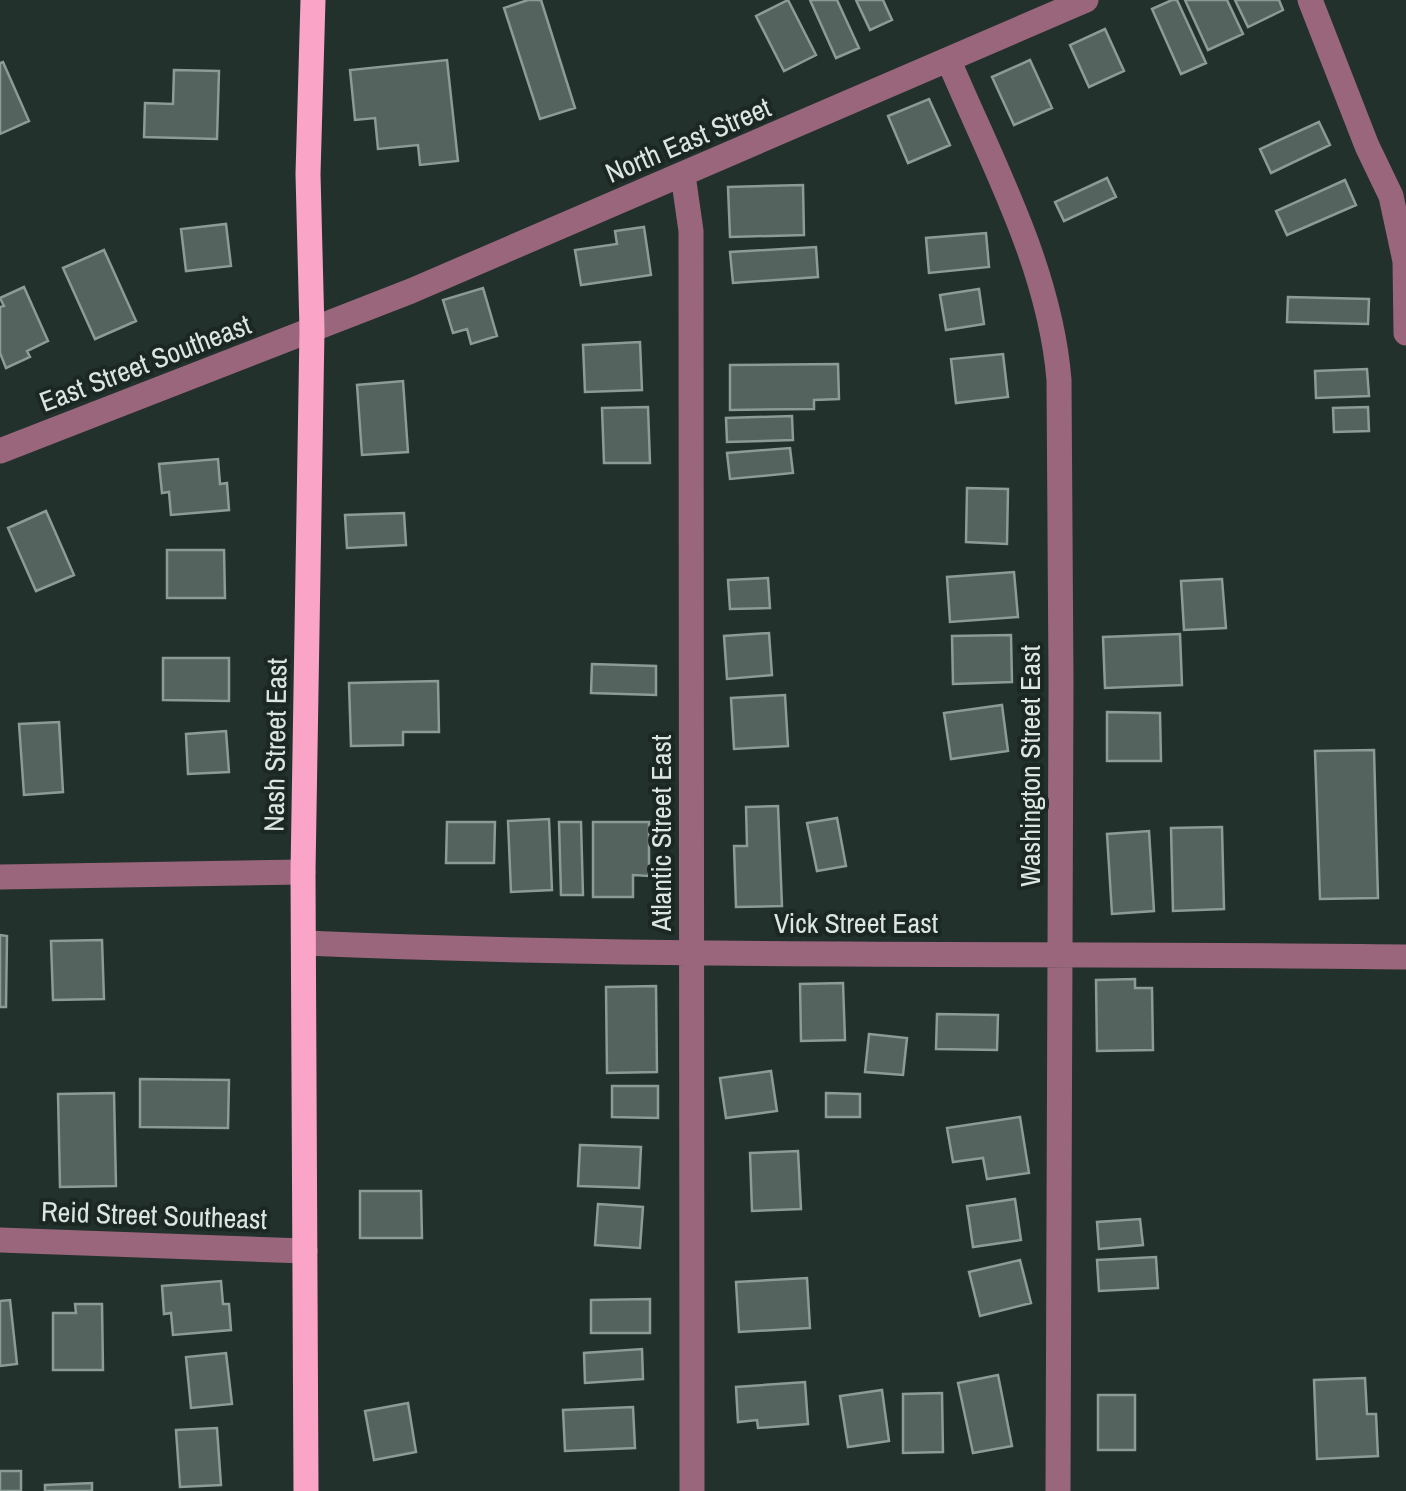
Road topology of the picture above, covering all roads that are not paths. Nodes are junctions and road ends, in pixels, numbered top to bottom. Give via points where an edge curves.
1 (313, 0) edge
2 (1086, 0) edge
3 (1310, 0) edge
4 (949, 60) junction
5 (683, 176) junction
6 (312, 330) junction
7 (1406, 333) edge
8 (0, 451) edge
9 (303, 872) junction
10 (0, 877) edge
11 (306, 943) junction
12 (1060, 952) junction
13 (691, 954) junction
14 (1406, 957) edge
15 (0, 1240) edge
16 (305, 1250) junction
17 (306, 1491) edge
18 (692, 1491) edge
19 (1058, 1491) edge

1 - 6 main road, Nash Street East
2 - 4 street, North East Street
3 - 7 street via 1391,196 1405,261
4 - 5 street, North East Street
4 - 12 street, Washington Street East via 1025,236 1056,347
5 - 6 street, North East Street
5 - 13 street, Atlantic Street East via 691,231
6 - 8 street, East Street Southeast
6 - 9 main road, Nash Street East
9 - 10 street
9 - 11 main road, Nash Street East
11 - 13 street, Vick Street East
11 - 16 main road, Nash Street East
12 - 13 street, Vick Street East
12 - 14 street, Vick Street East
12 - 19 street, Washington Street East
13 - 18 street, Atlantic Street East
15 - 16 street, Reid Street Southeast
16 - 17 main road, Nash Street East

